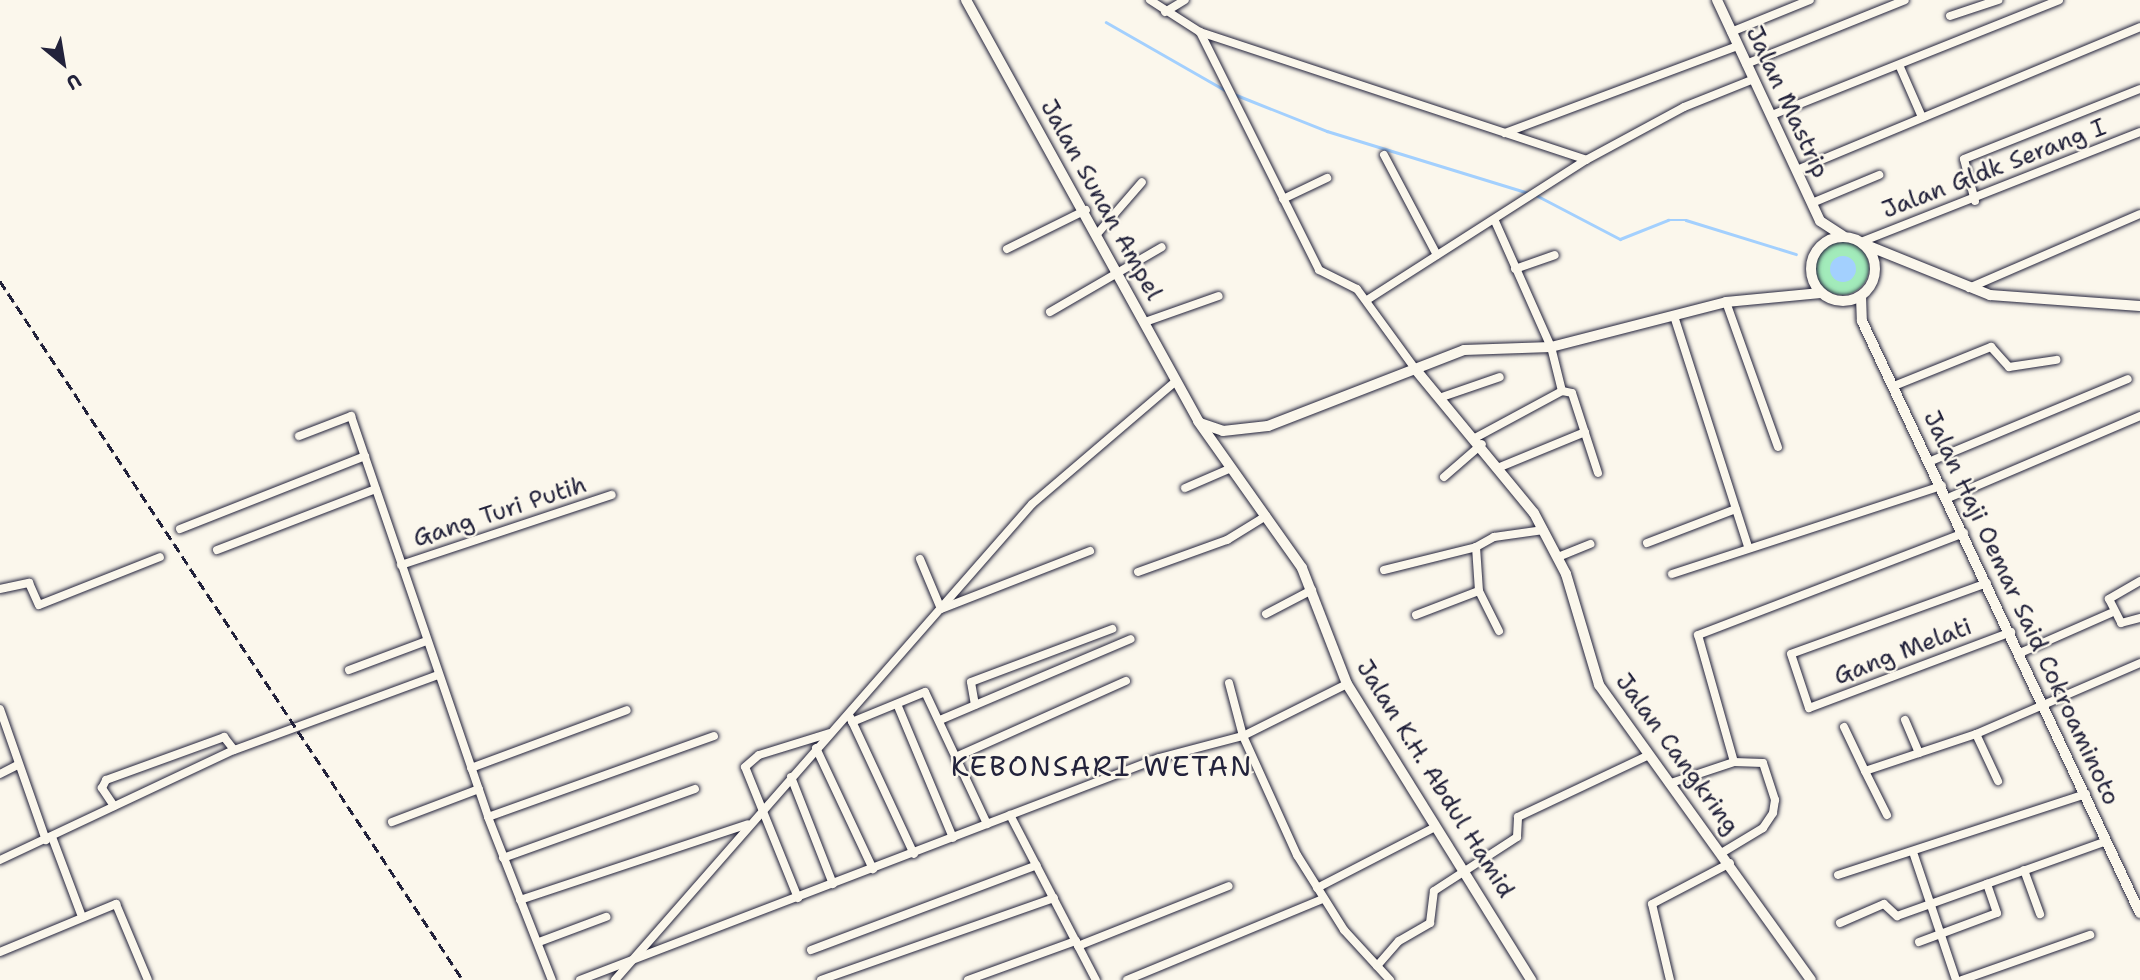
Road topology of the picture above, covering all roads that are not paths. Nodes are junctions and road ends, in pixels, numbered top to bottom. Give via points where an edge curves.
1 (967, 0) edge
2 (1150, 0) edge
3 (1185, 0) edge
4 (1717, 0) edge
5 (1810, 0) edge
6 (1905, 0) edge
7 (1998, 0) edge
8 (2059, 0) edge
9 (1165, 12) junction
10 (1950, 16) dead end
11 (2137, 28) edge
12 (1200, 32) junction
13 (1731, 32) junction
14 (1738, 46) junction
15 (1746, 64) junction
16 (1900, 67) junction
17 (1754, 79) junction
18 (2140, 89) edge
19 (1772, 114) junction
20 (1922, 117) junction
21 (2140, 132) edge
22 (1505, 133) junction
23 (1384, 155) dead end
24 (1586, 160) junction
25 (1797, 170) junction
26 (1879, 175) dead end
27 (1327, 178) dead end
28 (1142, 182) dead end
29 (1283, 199) junction
30 (1975, 201) junction
31 (1812, 203) junction
32 (1086, 210) junction
33 (2140, 214) edge
34 (1495, 221) junction
35 (1820, 221) junction
36 (1098, 233) junction
37 (1843, 236) junction
38 (1863, 244) junction
39 (1162, 247) dead end
40 (1007, 249) dead end
41 (1817, 249) junction
42 (1893, 252) junction
43 (1437, 255) junction
44 (1555, 255) dead end
45 (1874, 260) junction
46 (1515, 269) junction
47 (1119, 272) junction
48 (1811, 275) junction
49 (1969, 289) junction
50 (1792, 292) junction
51 (1821, 293) junction
52 (1219, 296) dead end
53 (1861, 296) junction
54 (1367, 300) junction
55 (1840, 301) junction
56 (1726, 302) junction
57 (2140, 306) edge
58 (1050, 312) dead end
59 (1674, 316) junction
60 (1862, 321) junction
61 (1145, 322) junction
62 (1550, 348) junction
63 (2056, 360) dead end
64 (1416, 370) junction
65 (1500, 377) dead end
66 (2128, 379) dead end
67 (1176, 381) junction
68 (1894, 386) junction
69 (1562, 391) junction
70 (1443, 397) junction
71 (2140, 415) edge
72 (1198, 421) junction
73 (1230, 431) junction
74 (1585, 432) junction
75 (299, 436) dead end
76 (1478, 441) junction
77 (1778, 447) dead end
78 (1218, 453) junction
79 (365, 456) junction
80 (1931, 461) junction
81 (1500, 467) junction
82 (1229, 469) junction
83 (1598, 473) dead end
84 (1444, 477) dead end
85 (1942, 486) junction
86 (1185, 488) dead end
87 (376, 489) junction
88 (612, 495) dead end
89 (1948, 498) junction
90 (1737, 509) junction
91 (1266, 516) junction
92 (180, 529) dead end
93 (1544, 530) junction
94 (1964, 533) junction
95 (1647, 542) dead end
96 (1591, 544) dead end
97 (1475, 547) junction
98 (1748, 547) junction
99 (217, 550) dead end
100 (1090, 551) dead end
101 (160, 557) dead end
102 (1558, 558) junction
103 (919, 559) dead end
104 (401, 565) junction
105 (1384, 570) dead end
106 (1138, 572) dead end
107 (1672, 574) dead end
108 (2140, 581) edge
109 (1987, 583) junction
110 (0, 589) edge
111 (1312, 590) junction
112 (1479, 591) junction
113 (940, 609) junction
114 (2110, 613) junction
115 (1266, 614) dead end
116 (1416, 615) dead end
117 (2140, 618) edge
118 (1112, 629) dead end
119 (1499, 631) dead end
120 (2011, 632) junction
121 (1131, 639) dead end
122 (426, 641) junction
123 (2020, 653) junction
124 (2140, 663) edge
125 (349, 670) dead end
126 (438, 675) junction
127 (1126, 681) dead end
128 (1229, 683) dead end
129 (1346, 684) junction
130 (897, 704) junction
131 (975, 705) junction
132 (2043, 706) junction
133 (0, 709) edge
134 (627, 710) dead end
135 (850, 718) junction
136 (940, 720) junction
137 (1905, 720) dead end
138 (1844, 727) dead end
139 (830, 733) junction
140 (1976, 734) junction
141 (714, 736) dead end
142 (1243, 736) junction
143 (816, 748) junction
144 (234, 750) junction
145 (1919, 753) junction
146 (1647, 755) junction
147 (958, 756) junction
148 (1734, 762) junction
149 (18, 765) junction
150 (471, 768) junction
151 (1865, 771) junction
152 (0, 774) edge
153 (791, 777) junction
154 (1998, 781) dead end
155 (1671, 783) junction
156 (479, 789) junction
157 (695, 789) dead end
158 (2086, 794) junction
159 (114, 806) junction
160 (761, 809) junction
161 (1010, 815) junction
162 (1886, 815) dead end
163 (488, 817) junction
164 (392, 822) dead end
165 (750, 823) junction
166 (987, 824) junction
167 (1435, 827) junction
168 (953, 838) junction
169 (49, 839) junction
170 (2106, 841) junction
171 (1723, 852) junction
172 (914, 854) junction
173 (1914, 855) junction
174 (503, 858) junction
175 (0, 860) edge
176 (1730, 863) junction
177 (1037, 865) junction
178 (873, 869) junction
179 (2024, 870) junction
180 (1465, 872) junction
181 (1838, 875) dead end
182 (833, 884) junction
183 (1987, 884) junction
184 (1229, 887) dead end
185 (1317, 888) junction
186 (798, 898) junction
187 (1054, 898) junction
188 (1323, 899) junction
189 (520, 900) junction
190 (1930, 903) junction
191 (2140, 913) edge
192 (81, 914) junction
193 (2040, 914) dead end
194 (606, 917) dead end
195 (1840, 923) dead end
196 (1941, 934) junction
197 (2090, 935) dead end
198 (539, 942) junction
199 (1919, 942) dead end
200 (1077, 944) junction
201 (811, 950) dead end
202 (0, 952) edge
203 (629, 963) junction
204 (1377, 966) junction
205 (148, 980) edge
206 (552, 980) edge
207 (580, 980) edge
208 (615, 980) edge
209 (821, 980) edge
210 (968, 980) edge
211 (1096, 980) edge
212 (1127, 980) edge
213 (1390, 980) edge
214 (1531, 980) edge
215 (1670, 980) edge
216 (1811, 980) edge
217 (1956, 980) edge
218 (1962, 980) edge

1 - 32 main road, Jalan Sunan Ampel
2 - 9 street
3 - 9 street
4 - 13 main road, Jalan Mastrip
5 - 13 street
6 - 15 street
7 - 10 street
8 - 16 street
9 - 12 street
11 - 20 street
12 - 22 street
12 - 29 street
13 - 14 main road, Jalan Mastrip
14 - 15 main road, Jalan Mastrip
14 - 22 street
15 - 17 main road, Jalan Mastrip
16 - 19 street
16 - 20 street
17 - 19 main road, Jalan Mastrip
17 - 24 street via 1684,107
18 - 30 street via 1964,159
19 - 25 main road, Jalan Mastrip
20 - 25 street
21 - 30 street, Jalan Gldk Serang I
22 - 24 street
23 - 43 street
24 - 34 street
25 - 31 main road, Jalan Mastrip
26 - 31 street
27 - 29 street
28 - 36 street
29 - 54 street via 1319,270
30 - 38 street, Jalan Gldk Serang I
31 - 35 main road, Jalan Mastrip
32 - 36 main road, Jalan Sunan Ampel
32 - 40 street
33 - 49 street
34 - 43 street
34 - 46 street
35 - 37 main road
35 - 41 main road
36 - 47 main road, Jalan Sunan Ampel
37 - 38 main road
37 - 41 main road
38 - 42 main road
38 - 45 main road
39 - 47 street
41 - 48 main road
42 - 45 main road
42 - 49 main road
43 - 54 street
44 - 46 street
45 - 53 main road via 1874,280
46 - 62 street
47 - 58 street
47 - 61 main road, Jalan Sunan Ampel
48 - 50 main road
48 - 51 main road
49 - 57 main road via 2070,305
50 - 51 main road
50 - 56 main road
51 - 55 main road
52 - 61 street
53 - 55 main road
53 - 60 main road
54 - 64 street
55 - 60 main road
56 - 59 main road
56 - 77 street
59 - 62 main road
59 - 90 street
60 - 68 main road, Jalan Haji Oemar Said Cokroaminoto
61 - 67 main road, Jalan Sunan Ampel
62 - 64 main road via 1464,350
62 - 69 street
63 - 68 street via 2009,368 1991,346
64 - 70 main road, Jalan Cangkring
64 - 73 main road via 1310,414
65 - 70 street
66 - 80 street
67 - 72 main road, Jalan Sunan Ampel
67 - 113 street via 1032,504
68 - 80 main road, Jalan Haji Oemar Said Cokroaminoto
69 - 74 street via 1572,393
69 - 76 street
70 - 76 main road, Jalan Cangkring
71 - 89 street
72 - 73 main road
72 - 78 main road, Jalan K.H. Abdul Hamid
73 - 78 main road
74 - 81 street
74 - 83 street
75 - 79 street via 351,416
76 - 81 main road, Jalan Cangkring
76 - 84 street
78 - 82 main road, Jalan K.H. Abdul Hamid
79 - 87 street
79 - 92 street
80 - 85 main road, Jalan Haji Oemar Said Cokroaminoto
81 - 93 main road, Jalan Cangkring
82 - 86 street
82 - 91 main road, Jalan K.H. Abdul Hamid
85 - 89 main road, Jalan Haji Oemar Said Cokroaminoto
85 - 98 street
87 - 99 street
87 - 104 street
88 - 104 street, Gang Turi Putih
89 - 94 main road, Jalan Haji Oemar Said Cokroaminoto
90 - 95 street
90 - 98 street
91 - 106 street via 1227,540
91 - 111 main road, Jalan K.H. Abdul Hamid
93 - 97 street via 1494,537
93 - 102 main road, Jalan Cangkring
94 - 109 main road, Jalan Haji Oemar Said Cokroaminoto
94 - 148 street via 1698,635
96 - 102 street
97 - 105 street
97 - 112 street
98 - 107 street
100 - 113 street
101 - 110 street via 39,605 29,583
102 - 146 main road, Jalan Cangkring via 1591,670
103 - 113 street
104 - 122 street
108 - 114 street via 2111,594
109 - 120 main road, Jalan Haji Oemar Said Cokroaminoto
109 - 120 street, Gang Melati via 1791,654 1809,708
111 - 115 street
111 - 129 main road, Jalan K.H. Abdul Hamid
112 - 116 street
112 - 119 street
113 - 135 street
114 - 117 street via 2120,623
114 - 123 street
118 - 131 street via 971,682
120 - 123 main road, Jalan Haji Oemar Said Cokroaminoto
121 - 131 street
122 - 125 street
122 - 126 street
123 - 132 main road, Jalan Haji Oemar Said Cokroaminoto
124 - 132 street
126 - 144 street
126 - 150 street
127 - 147 street
128 - 142 street
129 - 142 street
129 - 167 main road, Jalan K.H. Abdul Hamid
130 - 135 street
130 - 136 street via 925,692
130 - 168 street
131 - 136 street
132 - 140 street
132 - 158 main road, Jalan Haji Oemar Said Cokroaminoto
133 - 149 street
134 - 150 street
135 - 139 street
135 - 172 street
136 - 147 street
137 - 145 street
138 - 151 street
139 - 143 street
139 - 160 street via 746,764
140 - 145 street
140 - 154 street
141 - 163 street
142 - 161 street via 1159,758
142 - 185 street
143 - 153 street
143 - 178 street
144 - 159 street
144 - 159 street via 224,737 106,780 102,788
145 - 151 street
146 - 155 main road, Jalan Cangkring
146 - 180 street via 1518,817 1517,838
147 - 166 street
148 - 155 street
148 - 171 street via 1763,763 1775,806 1763,828
149 - 152 street
149 - 169 street
150 - 156 street
151 - 162 street
153 - 160 street
153 - 182 street
155 - 171 main road, Jalan Cangkring
156 - 163 street
156 - 164 street
157 - 174 street
158 - 170 main road, Jalan Haji Oemar Said Cokroaminoto
158 - 173 street
159 - 169 street
160 - 165 street
160 - 186 street
161 - 166 street
161 - 177 street
163 - 174 street
165 - 189 street
165 - 203 street
166 - 168 street
167 - 180 main road, Jalan K.H. Abdul Hamid
167 - 185 street
168 - 172 street
169 - 175 street
169 - 192 street
170 - 179 street
170 - 191 main road, Jalan Haji Oemar Said Cokroaminoto
171 - 176 main road, Jalan Cangkring
172 - 178 street
173 - 181 street
173 - 190 street
174 - 189 street
176 - 215 street via 1652,904
176 - 216 main road, Jalan Cangkring
177 - 187 street
177 - 201 street
178 - 182 street
179 - 183 street
179 - 193 street
180 - 204 street via 1432,893 1430,923 1399,941
180 - 214 main road, Jalan K.H. Abdul Hamid
182 - 186 street
183 - 190 street
183 - 196 street via 1997,913
184 - 200 street
185 - 188 street
186 - 203 street
187 - 200 street
187 - 209 street
188 - 204 street
188 - 212 street
189 - 198 street
190 - 195 street via 1893,917 1884,904
190 - 196 street
192 - 202 street
192 - 205 street via 116,904
194 - 198 street
196 - 199 street
196 - 217 street
197 - 218 street
198 - 206 street
200 - 210 street
200 - 211 street
203 - 207 street
203 - 208 street
204 - 213 street

